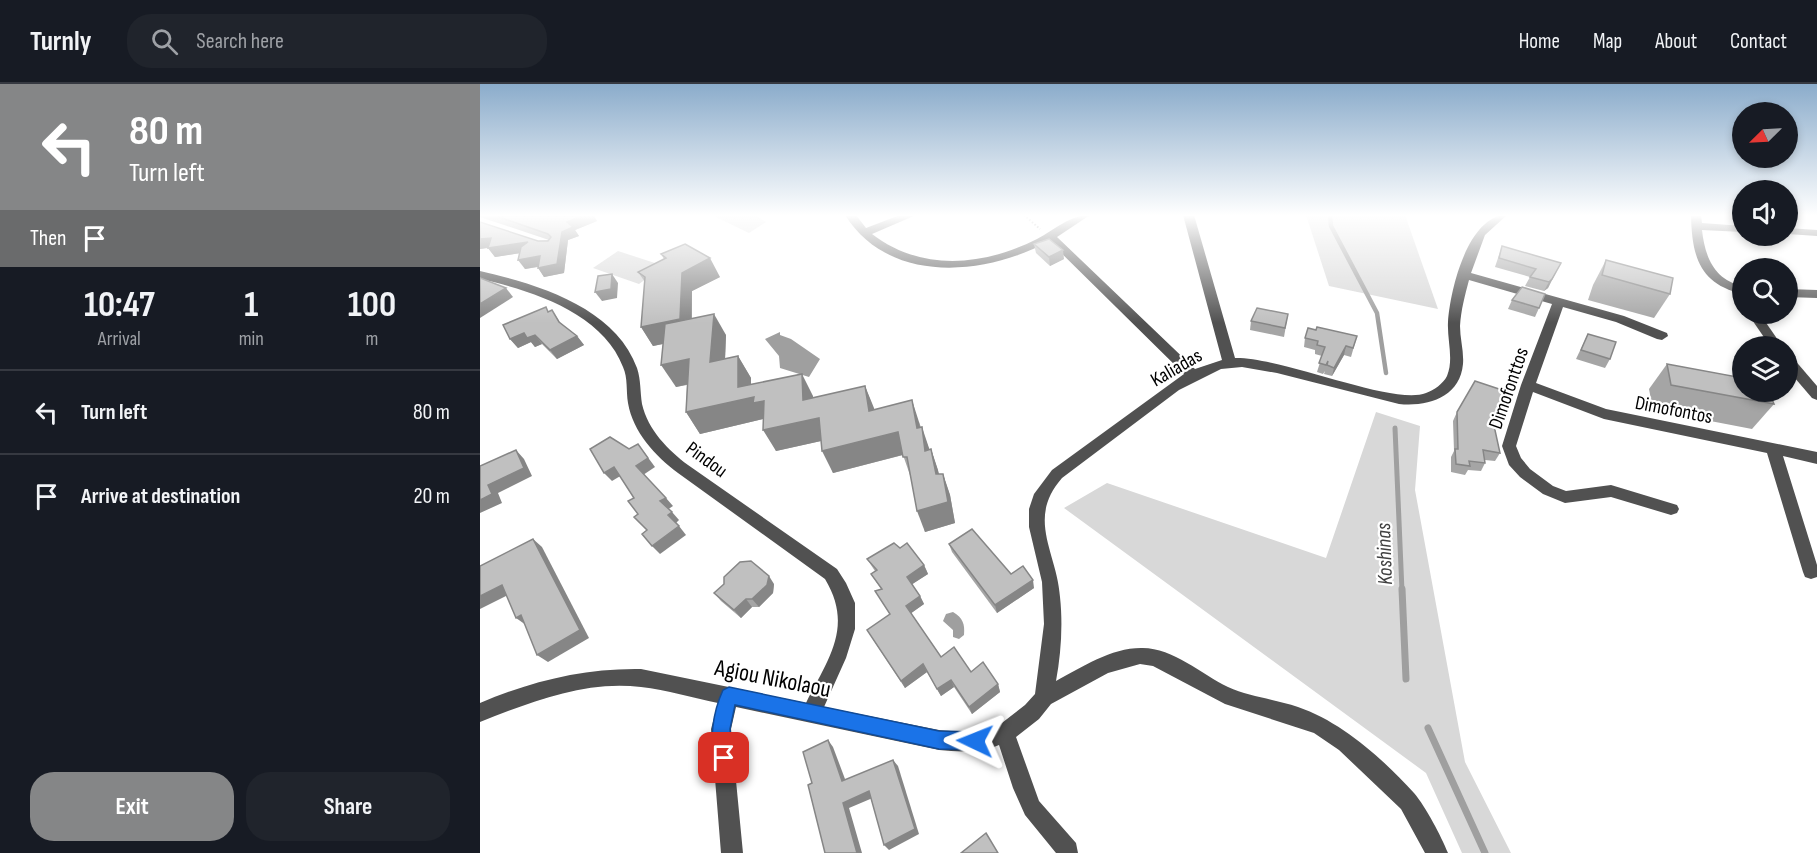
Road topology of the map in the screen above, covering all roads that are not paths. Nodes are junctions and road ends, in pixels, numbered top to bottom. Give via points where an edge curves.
1 (893, 251) edge
2 (1017, 251) edge
3 (1065, 251) edge
4 (1198, 251) edge
5 (1474, 251) edge
6 (1701, 251) edge
7 (480, 275) edge
8 (1465, 275) junction
9 (1732, 288) edge
10 (1798, 293) edge
11 (1817, 294) edge
12 (1559, 302) junction
13 (1662, 336) dead end
14 (1230, 363) junction
15 (1798, 373) edge
16 (1193, 375) junction
17 (1528, 385) junction
18 (1817, 395) edge
19 (1773, 448) junction
20 (1817, 458) edge
21 (1671, 509) dead end
22 (1811, 572) dead end
23 (729, 696) junction
24 (1044, 698) junction
25 (812, 711) junction
26 (480, 713) edge
27 (1005, 733) junction
28 (1068, 851) dead end
29 (732, 853) edge
30 (1437, 853) edge

1 - 2 street via 909,261 928,265 974,263
3 - 16 street
4 - 14 street
5 - 8 street, Kaliadas
6 - 9 street via 1708,273
7 - 25 street, Pindou via 537,292 588,316 626,358 639,414 665,454 831,574 842,590 848,620 844,640
8 - 12 street
8 - 14 street, Kaliadas via 1455,310 1456,366 1452,380 1428,398 1384,397 1271,368
10 - 11 street
12 - 13 street
12 - 17 street, Dimofonttos
14 - 16 street, Kaliadas
15 - 18 street
16 - 24 street, Kaliadas via 1057,474 1042,492 1037,518 1052,602
17 - 19 street, Dimofontos via 1604,414
17 - 21 street, Dimofonttos via 1509,446 1514,461 1525,473 1565,497 1611,491
19 - 20 street, Dimofontos
19 - 22 street
23 - 25 street, Agiou Nikolaou
23 - 26 street, Agiou Nikolaou via 620,676 551,687
23 - 29 street via 721,729
24 - 27 street, Agiou Nikolaou
24 - 30 street, Agiou Nikolaou via 1124,658 1140,656 1168,663 1232,698 1297,716 1346,743 1408,802
25 - 27 street, Agiou Nikolaou via 939,740 988,741
27 - 28 street via 1032,808

